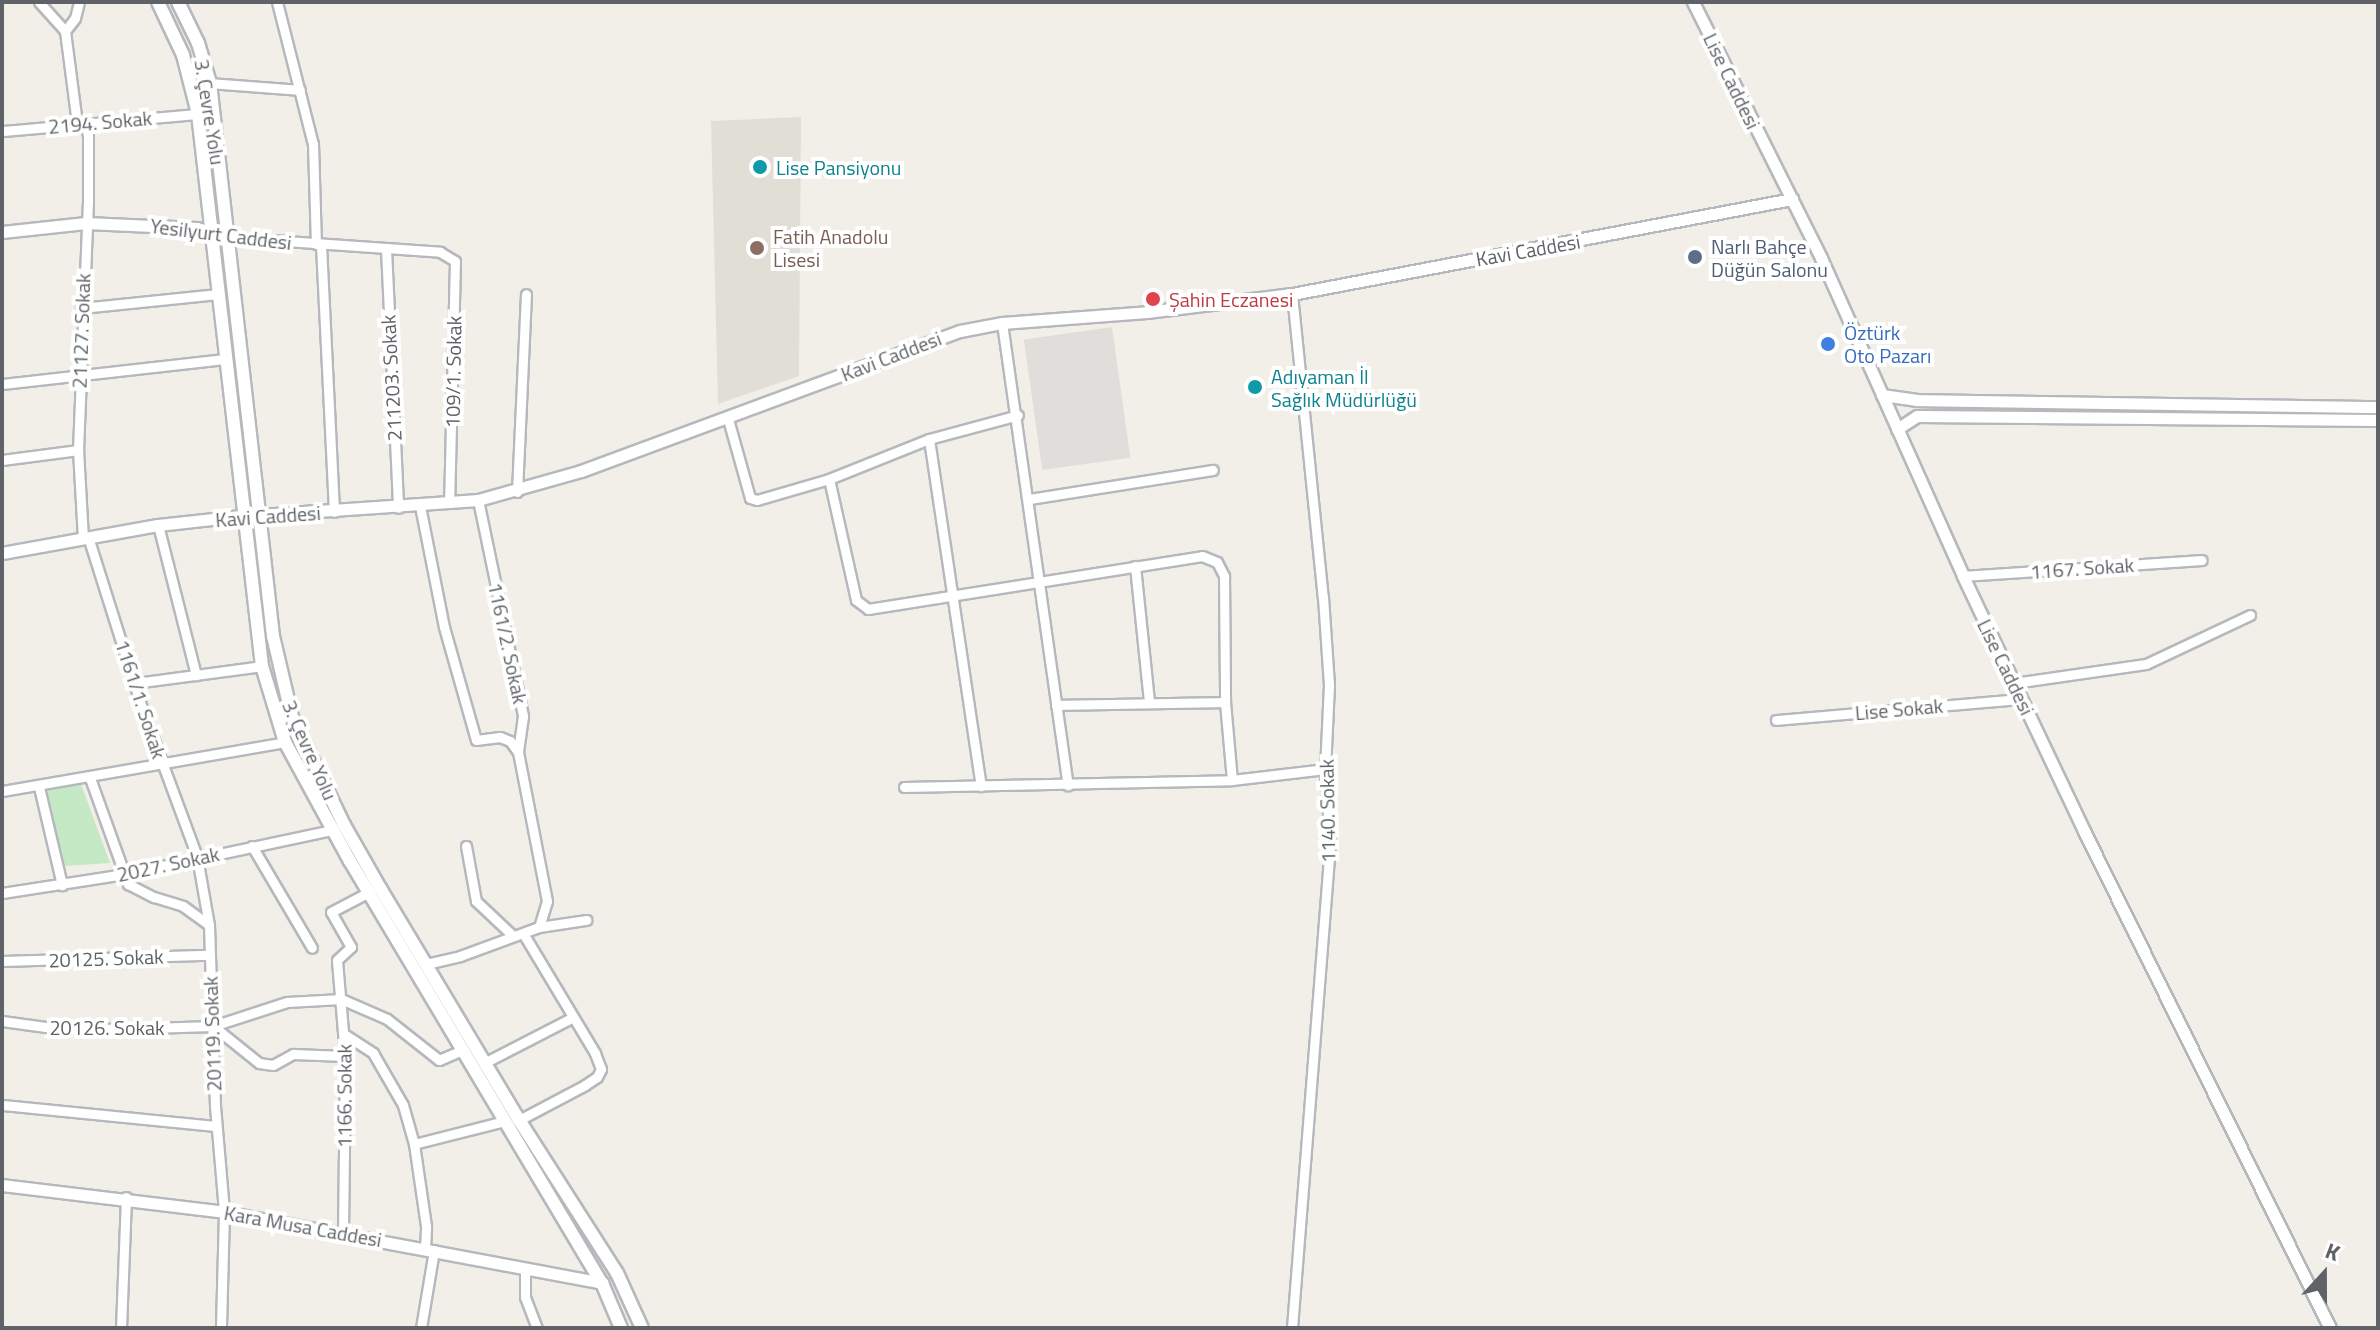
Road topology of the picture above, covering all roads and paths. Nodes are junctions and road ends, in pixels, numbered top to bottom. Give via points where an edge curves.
1 (39, 2) edge
2 (79, 2) edge
3 (158, 2) edge
4 (178, 2) edge
5 (277, 2) edge
6 (1693, 2) edge
7 (65, 31) junction
8 (210, 83) junction
9 (300, 90) junction
10 (198, 114) junction
11 (81, 123) junction
12 (2, 131) edge
13 (1792, 199) junction
14 (86, 223) junction
15 (213, 231) junction
16 (2, 232) edge
17 (228, 237) junction
18 (318, 244) junction
19 (386, 249) junction
20 (440, 252) joint
21 (218, 294) junction
22 (526, 294) dead end
23 (1292, 294) junction
24 (81, 308) junction
25 (1002, 323) junction
26 (225, 359) junction
27 (80, 376) junction
28 (2, 384) edge
29 (1882, 395) junction
30 (2378, 407) edge
31 (1018, 415) junction
32 (728, 419) junction
33 (2378, 420) edge
34 (1897, 429) junction
35 (929, 439) junction
36 (78, 450) junction
37 (2, 460) edge
38 (1213, 470) dead end
39 (829, 479) junction
40 (517, 492) junction
41 (1029, 499) junction
42 (478, 500) junction
43 (449, 502) junction
44 (420, 506) junction
45 (398, 508) junction
46 (334, 512) junction
47 (245, 517) junction
48 (259, 518) junction
49 (158, 525) junction
50 (86, 539) junction
51 (2, 553) edge
52 (2201, 560) dead end
53 (1135, 566) junction
54 (1963, 576) junction
55 (1039, 582) junction
56 (952, 596) junction
57 (2250, 615) dead end
58 (262, 666) junction
59 (196, 675) junction
60 (135, 683) junction
61 (2014, 683) junction
62 (2021, 699) junction
63 (1149, 702) junction
64 (1225, 702) junction
65 (1056, 705) junction
66 (1776, 720) dead end
67 (285, 742) junction
68 (518, 752) junction
69 (162, 764) junction
70 (1325, 769) junction
71 (90, 778) junction
72 (1232, 780) junction
73 (1068, 785) junction
74 (981, 786) junction
75 (39, 787) junction
76 (904, 787) dead end
77 (2, 791) edge
78 (332, 830) junction
79 (252, 846) junction
80 (466, 846) dead end
81 (197, 857) junction
82 (125, 874) junction
83 (62, 885) junction
84 (369, 892) junction
85 (2, 893) edge
86 (586, 920) dead end
87 (209, 925) junction
88 (539, 927) junction
89 (512, 935) junction
90 (524, 935) junction
91 (312, 948) dead end
92 (209, 955) junction
93 (2, 961) edge
94 (426, 964) junction
95 (341, 999) junction
96 (573, 1017) junction
97 (2, 1021) edge
98 (213, 1026) junction
99 (344, 1034) junction
100 (462, 1050) junction
101 (345, 1056) junction
102 (484, 1063) junction
103 (2, 1105) edge
104 (519, 1120) junction
105 (504, 1121) junction
106 (216, 1126) junction
107 (414, 1144) junction
108 (2, 1185) edge
109 (126, 1197) junction
110 (224, 1212) junction
111 (343, 1232) junction
112 (430, 1249) junction
113 (525, 1270) junction
114 (602, 1283) junction
115 (121, 1328) edge
116 (221, 1328) edge
117 (421, 1328) edge
118 (537, 1328) edge
119 (621, 1328) edge
120 (642, 1328) edge
121 (1292, 1328) edge
122 (2330, 1328) edge

1 - 7 street
2 - 7 street
3 - 10 main road, 3. Çevre Yolu via 183,55
4 - 8 main road, 3. Çevre Yolu
5 - 9 street
6 - 13 street, Lise Caddesi
7 - 11 street, 21127. Sokak
8 - 9 street
8 - 17 main road, 3. Çevre Yolu
9 - 18 street via 313,144
10 - 11 street, 2194. Sokak
10 - 15 main road, 3. Çevre Yolu
11 - 12 street, 2194. Sokak
11 - 14 street, 21127. Sokak via 88,135
13 - 23 street, Kavi Caddesi
13 - 29 street, Lise Caddesi
14 - 15 street, Yesilyurt Caddesi
14 - 16 street, Yesilyurt Caddesi
14 - 24 street, 21127. Sokak
15 - 17 street, Yesilyurt Caddesi
15 - 21 main road, 3. Çevre Yolu
17 - 18 street, Yesilyurt Caddesi
17 - 48 main road, 3. Çevre Yolu
18 - 19 street, Yesilyurt Caddesi
18 - 46 street
19 - 20 street, Yesilyurt Caddesi
19 - 45 street, 211203. Sokak
20 - 43 street, 109/1. Sokak via 455,261
21 - 24 street
21 - 26 main road, 3. Çevre Yolu
22 - 40 street
23 - 25 street, Kavi Caddesi
23 - 70 street, 1140. Sokak via 1323,597 1329,685
24 - 27 street, 21127. Sokak
25 - 31 street
25 - 32 street, Kavi Caddesi via 946,335
26 - 27 street
26 - 47 main road, 3. Çevre Yolu
27 - 28 street
27 - 36 street, 21127. Sokak
29 - 30 street via 1916,400
29 - 34 street, Lise Caddesi
31 - 35 street
31 - 41 street
32 - 39 street via 750,498
32 - 40 street, Kavi Caddesi
33 - 34 street via 1917,416
34 - 54 street, Lise Caddesi
35 - 39 street
35 - 56 street
36 - 37 street
36 - 50 street, 21127. Sokak
38 - 41 street
39 - 56 street via 859,604 874,609
40 - 42 street, Kavi Caddesi
41 - 55 street
42 - 43 street, Kavi Caddesi
42 - 68 street, 1161/2. Sokak via 516,668 523,716
43 - 44 street, Kavi Caddesi
44 - 45 street, Kavi Caddesi
44 - 68 street via 444,627 476,740 500,737
45 - 46 street, Kavi Caddesi
46 - 48 street, Kavi Caddesi
47 - 48 street, Kavi Caddesi
47 - 49 street, Kavi Caddesi
47 - 58 main road, 3. Çevre Yolu
48 - 94 main road, 3. Çevre Yolu via 278,672 292,717 344,825
49 - 50 street, Kavi Caddesi
49 - 59 street
50 - 51 street, Kavi Caddesi
50 - 60 street, 1161/1. Sokak
52 - 54 street, 1167. Sokak
53 - 55 street
53 - 63 street
53 - 64 street via 1202,556 1222,568
54 - 61 street, Lise Caddesi
55 - 56 street
55 - 65 street
56 - 74 street
57 - 61 street via 2146,664
58 - 59 street
58 - 67 main road, 3. Çevre Yolu
59 - 60 street
60 - 69 street, 1161/1. Sokak
61 - 62 street, Lise Caddesi
62 - 66 street, Lise Sokak
62 - 122 street, Lise Caddesi
63 - 64 street
63 - 65 street
64 - 72 street
65 - 73 street
67 - 69 street
67 - 78 main road, 3. Çevre Yolu
68 - 88 street, 1161/2. Sokak via 547,901
69 - 71 street
69 - 81 street, 1161/1. Sokak
70 - 72 street
70 - 121 street, 1140. Sokak via 1330,845
71 - 75 street
71 - 82 street
72 - 73 street
73 - 74 street
74 - 76 street
75 - 77 street
75 - 83 street
78 - 79 street, 2027. Sokak
78 - 84 main road, 3. Çevre Yolu
79 - 81 street, 2027. Sokak
79 - 91 street
80 - 89 street via 476,901
81 - 82 street, 2027. Sokak
81 - 87 street, 20119. Sokak
82 - 83 street, 2027. Sokak
82 - 87 street via 128,884 183,906
83 - 85 street, 2027. Sokak
84 - 95 street, 1166. Sokak via 331,912 351,947 337,960
84 - 100 main road, 3. Çevre Yolu
86 - 88 street
87 - 92 street, 20119. Sokak
88 - 90 street
89 - 90 street
89 - 94 street
90 - 96 street
92 - 93 street, 20125. Sokak
92 - 98 street, 20119. Sokak
94 - 102 main road, 3. Çevre Yolu
95 - 98 street, 20126. Sokak via 287,1002
95 - 99 street, 1166. Sokak
95 - 100 street via 387,1019 439,1060
96 - 102 street
96 - 104 street via 595,1053 601,1069 597,1077
97 - 98 street, 20126. Sokak via 115,1029
98 - 101 street via 259,1063 273,1065 293,1054
98 - 106 street, 20119. Sokak
99 - 101 street, 1166. Sokak
99 - 107 street via 373,1053 403,1105
100 - 105 main road, 3. Çevre Yolu
101 - 111 street, 1166. Sokak
102 - 104 main road, 3. Çevre Yolu
103 - 106 street
104 - 120 main road, 3. Çevre Yolu via 617,1273
105 - 107 street
105 - 114 main road, 3. Çevre Yolu
106 - 110 street, 20119. Sokak
107 - 112 street
108 - 109 street, Kara Musa Caddesi
109 - 110 street, Kara Musa Caddesi
109 - 115 street
110 - 111 street, Kara Musa Caddesi
110 - 116 street, 20119. Sokak
111 - 112 street, Kara Musa Caddesi
112 - 113 street, Kara Musa Caddesi
112 - 117 street
113 - 114 street, Kara Musa Caddesi
113 - 118 street via 525,1297
114 - 119 main road, 3. Çevre Yolu

